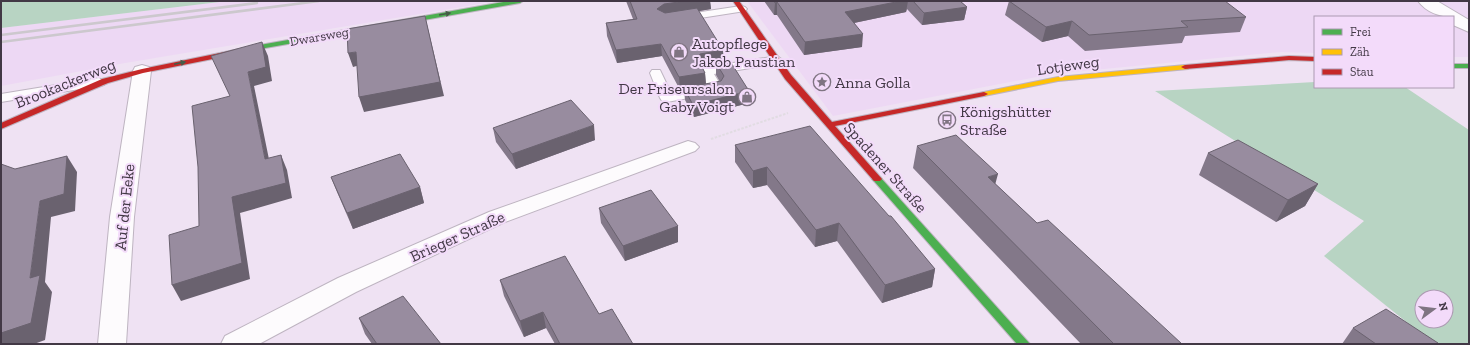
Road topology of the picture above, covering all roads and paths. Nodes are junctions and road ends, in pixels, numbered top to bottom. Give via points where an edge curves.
1 (520, 1) edge
2 (1426, 1) edge
3 (738, 5) edge
4 (1450, 16) edge
5 (1454, 18) edge
6 (673, 20) edge
7 (1469, 28) edge
8 (1314, 59) edge
9 (777, 60) junction
10 (1454, 66) edge
11 (1469, 66) edge
12 (142, 71) junction
13 (656, 73) dead end
14 (106, 81) junction
15 (1, 98) edge
16 (811, 105) junction
17 (829, 125) junction
18 (1, 126) edge
19 (688, 147) joint
20 (112, 344) edge
21 (235, 344) edge
22 (1024, 344) edge

12 -> 1 street, Dwarsweg via 236,51
2 - 4 street
3 - 6 lane
3 - 9 street, Spadener Straße
5 - 7 street
8 - 17 street, Lotjeweg via 1289,58 1058,79
9 - 13 lane via 706,70 716,89 667,98
9 - 16 street, Spadener Straße
10 - 11 street
12 - 14 street, Brookackerweg
12 - 20 street, Auf der Eeke via 122,217
14 - 15 lane
14 - 18 street, Brookackerweg
16 - 17 street, Spadener Straße
16 - 19 path
17 - 22 street, Spadener Straße
19 - 21 street, Brieger Straße via 497,217 347,285

